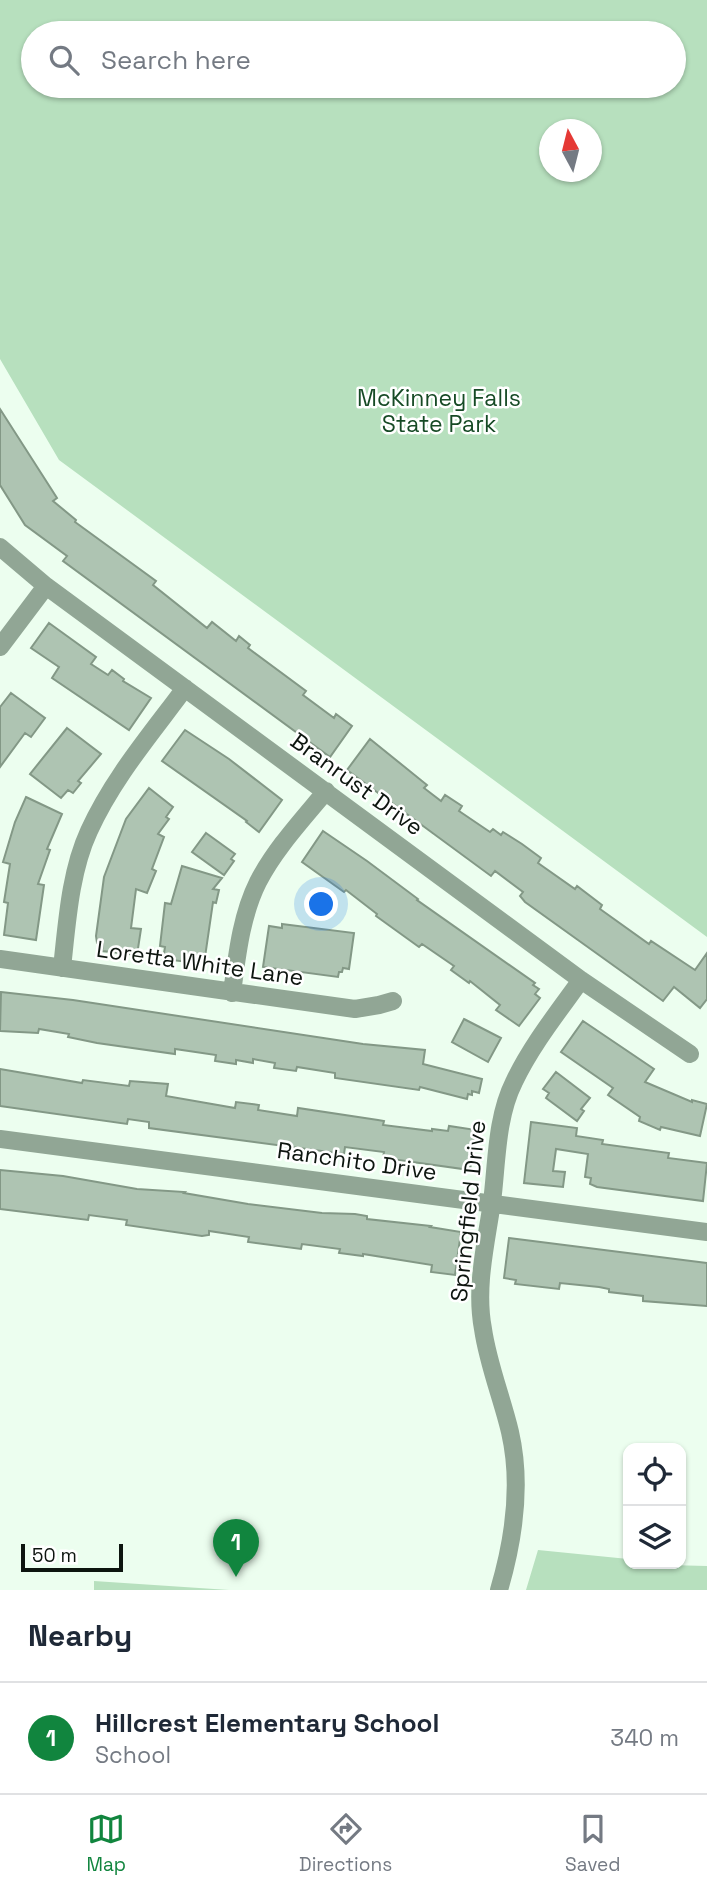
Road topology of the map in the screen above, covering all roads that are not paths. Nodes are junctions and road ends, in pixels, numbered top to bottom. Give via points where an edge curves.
1 (0, 547) edge
2 (46, 586) junction
3 (0, 647) edge
4 (185, 688) junction
5 (326, 791) junction
6 (0, 959) edge
7 (62, 968) junction
8 (581, 980) junction
9 (232, 993) junction
10 (393, 1001) dead end
11 (691, 1054) dead end
12 (0, 1139) edge
13 (492, 1203) junction
14 (707, 1232) edge
15 (499, 1590) edge

1 - 2 street, Branrust Drive
2 - 3 street
2 - 4 street, Branrust Drive
4 - 5 street, Branrust Drive
4 - 7 street via 111,787 88,833 72,896
5 - 8 street, Branrust Drive
5 - 9 street via 257,884 242,927
6 - 7 street, Loretta White Lane
7 - 9 street, Loretta White Lane
8 - 11 street, Branrust Drive
8 - 13 street, Springfield Drive via 513,1084 502,1119
9 - 10 street, Loretta White Lane via 355,1009
12 - 13 street, Ranchito Drive
13 - 14 street, Ranchito Drive
13 - 15 street, Springfield Drive via 481,1310 486,1347 511,1435 516,1485 511,1545

